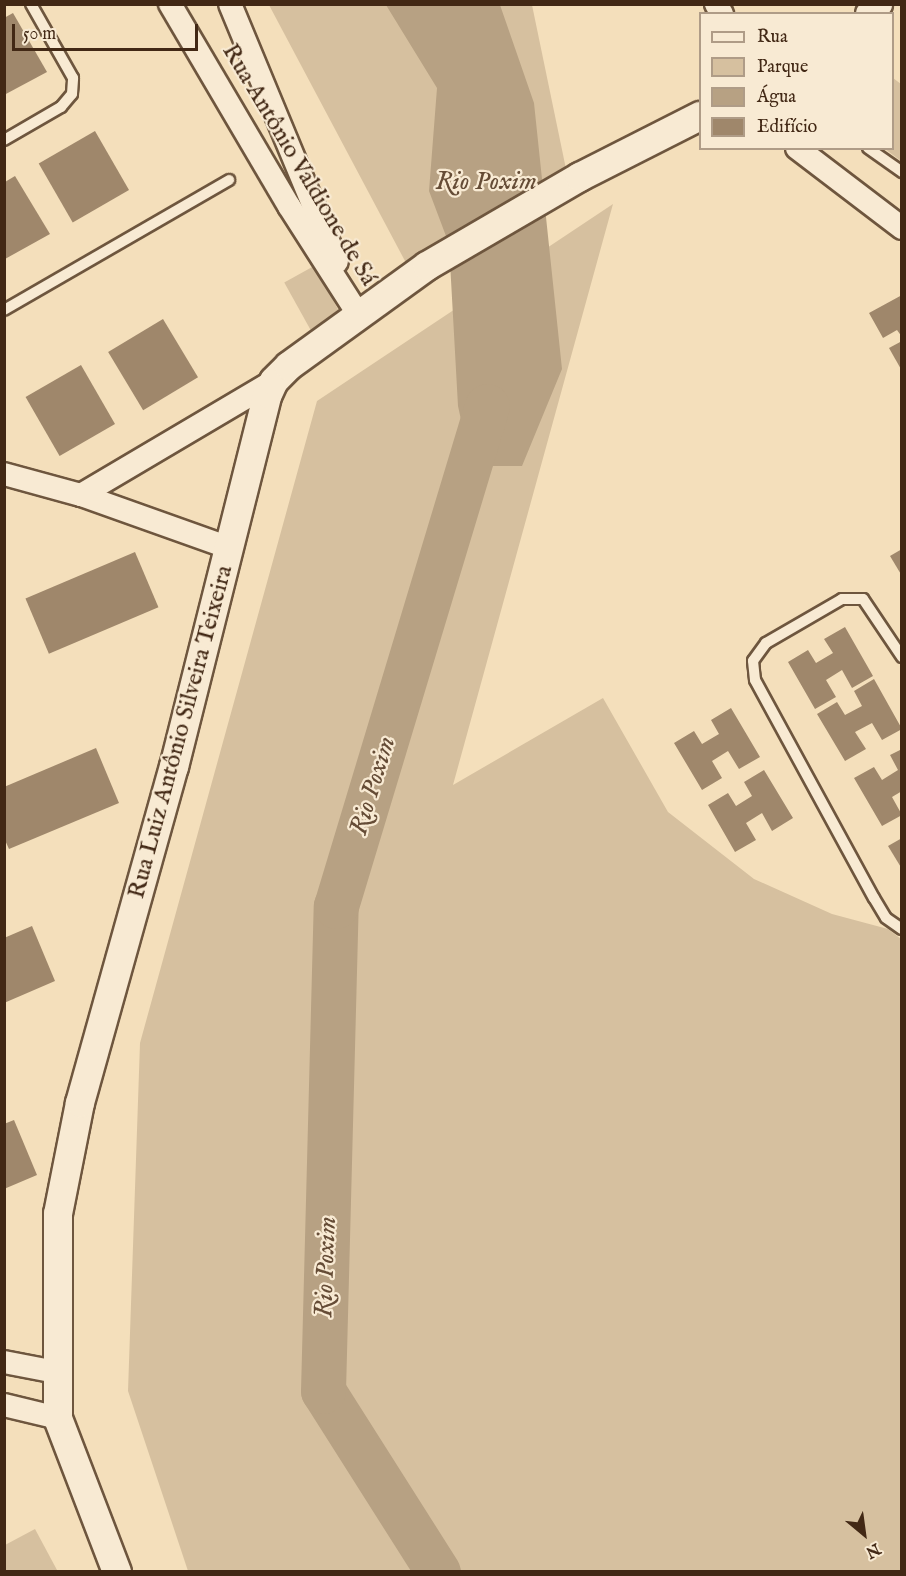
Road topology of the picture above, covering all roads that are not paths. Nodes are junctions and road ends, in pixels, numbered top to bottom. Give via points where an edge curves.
1 (31, 4) edge
2 (170, 4) edge
3 (230, 4) edge
4 (699, 117) edge
5 (4, 140) edge
6 (800, 150) edge
7 (871, 150) edge
8 (902, 172) edge
9 (229, 180) dead end
10 (902, 228) edge
11 (4, 310) edge
12 (358, 314) junction
13 (274, 381) junction
14 (4, 474) edge
15 (81, 495) junction
16 (230, 548) junction
17 (902, 657) edge
18 (902, 929) edge
19 (4, 1362) edge
20 (56, 1372) junction
21 (4, 1405) edge
22 (58, 1418) junction
23 (117, 1572) edge

1 - 5 lane via 73,78 72,94 61,107
2 - 12 street, Rua Antônio Valdione de Sá
3 - 12 street, Rua Antônio Valdione de Sá
4 - 12 street via 580,177 427,266
6 - 10 street
7 - 8 lane
9 - 11 lane
12 - 13 street
13 - 15 street
13 - 16 street, Rua Luiz Antônio Silveira Teixeira
14 - 15 street
15 - 16 street
16 - 20 street, Rua Luiz Antônio Silveira Teixeira via 69,1152 58,1214
17 - 18 lane via 863,599 843,599 766,643 753,661 755,680 874,898 886,918
19 - 20 street
20 - 22 street, Rua Luiz Antônio Silveira Teixeira
21 - 22 street
22 - 23 street, Rua Luiz Antônio Silveira Teixeira

